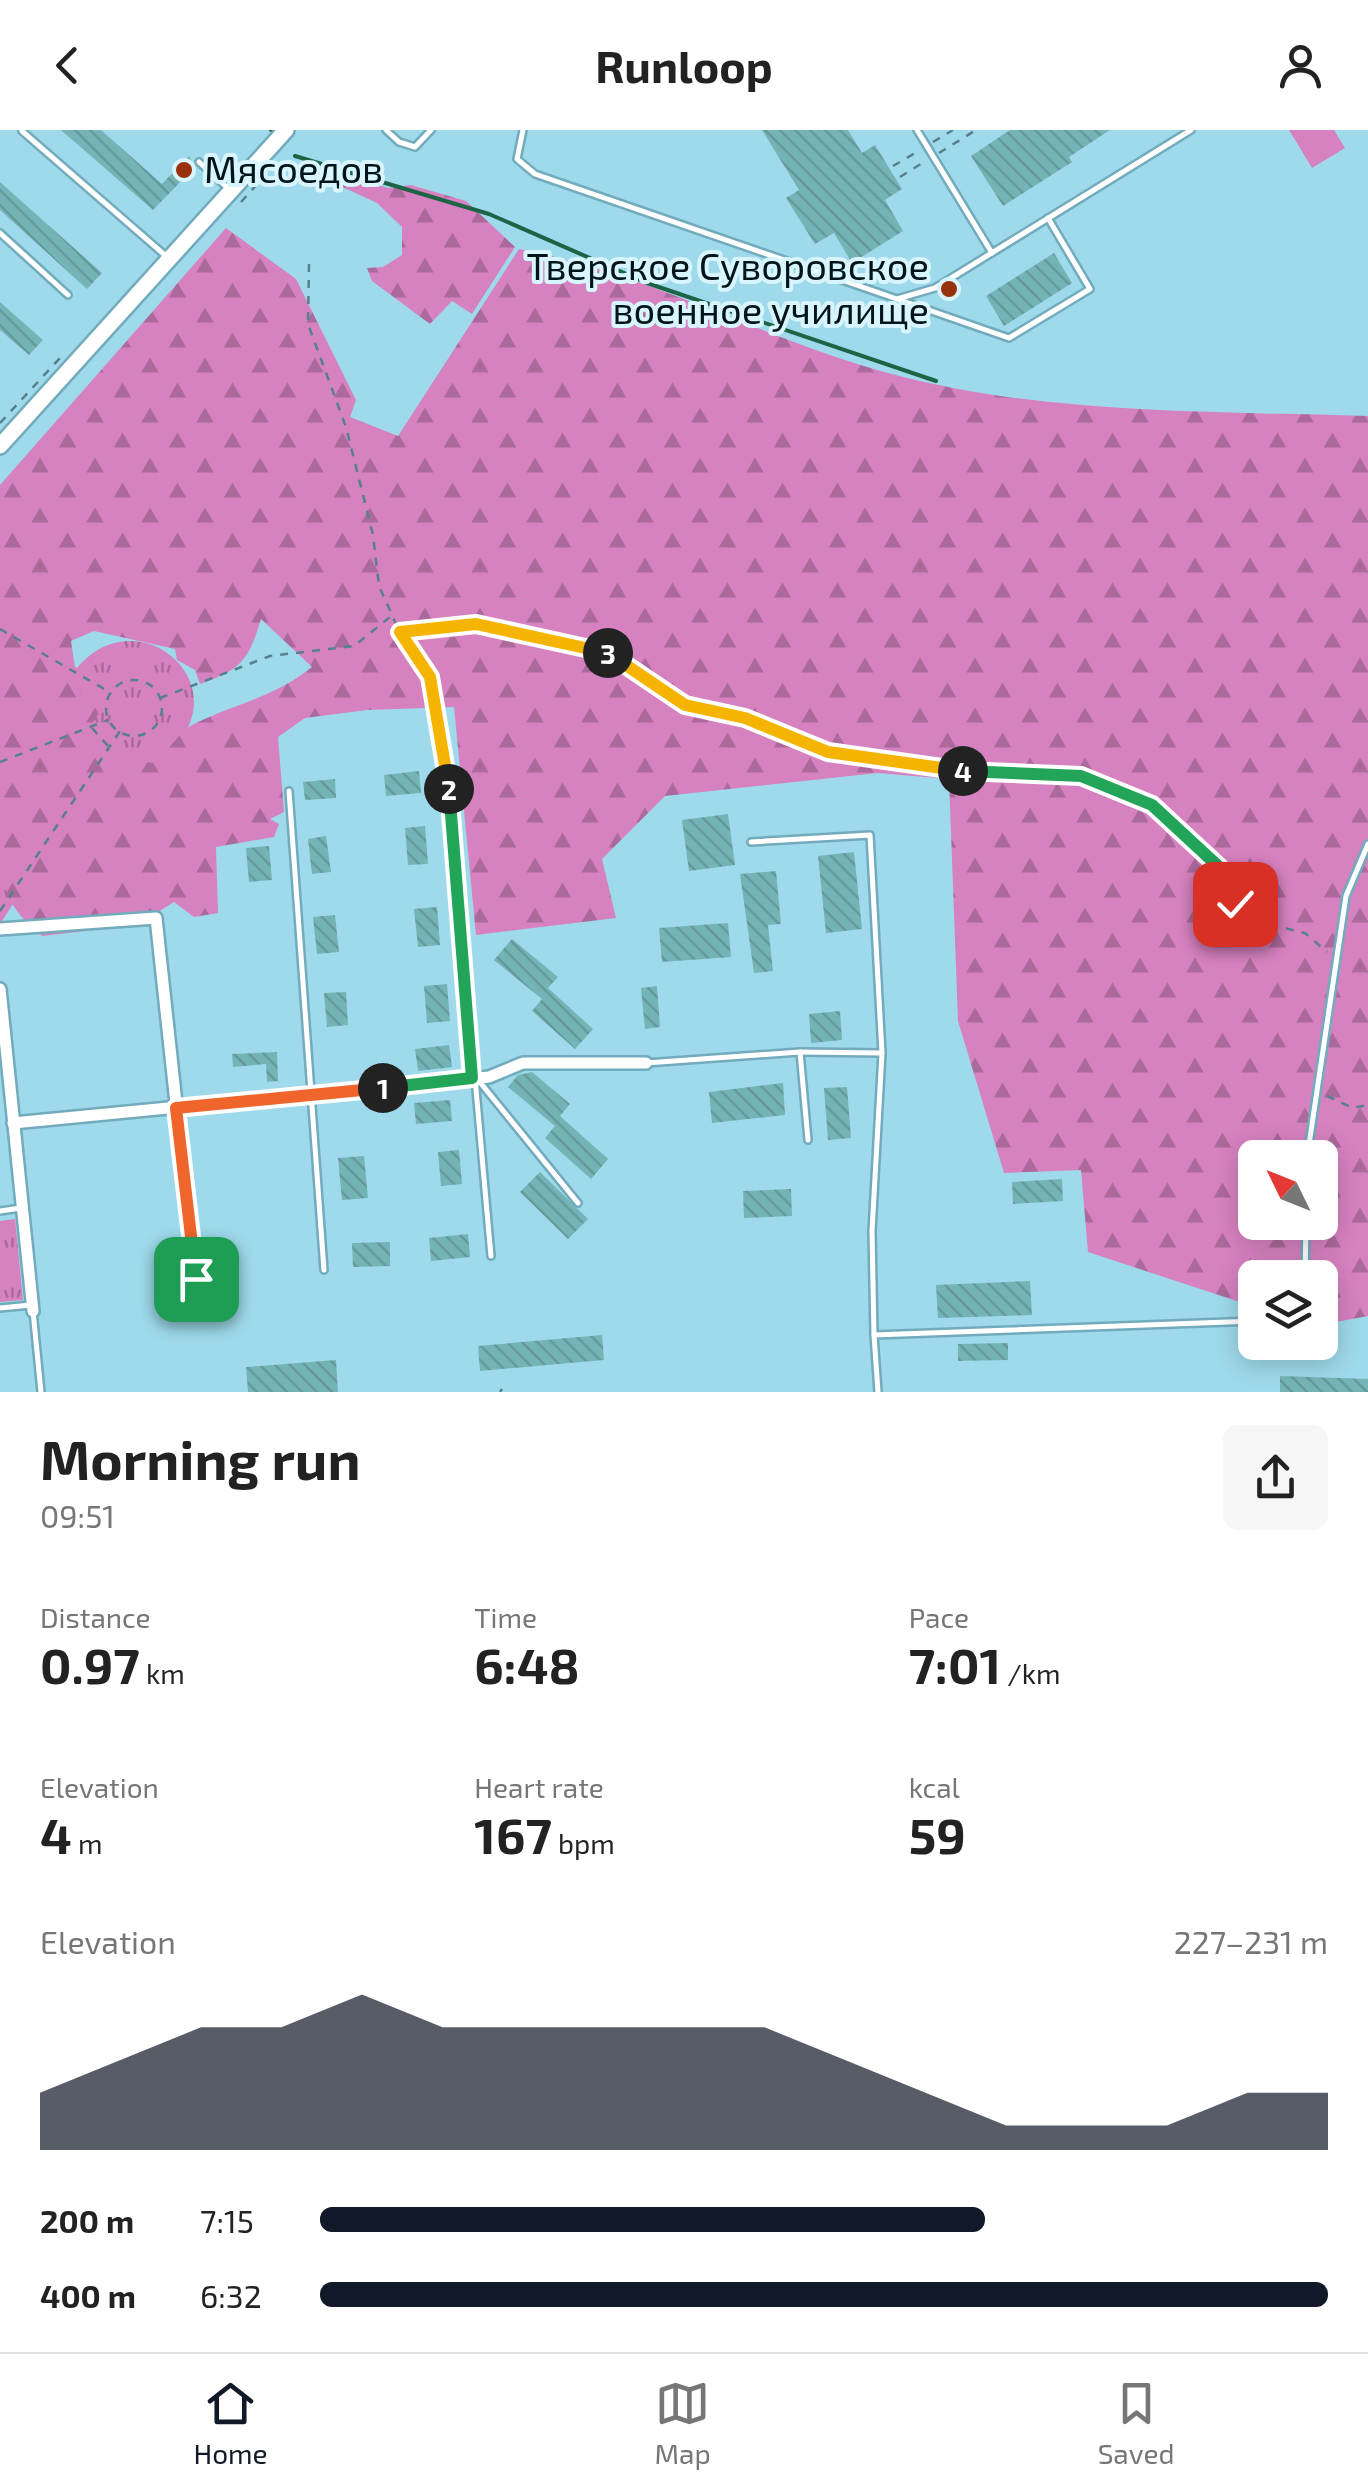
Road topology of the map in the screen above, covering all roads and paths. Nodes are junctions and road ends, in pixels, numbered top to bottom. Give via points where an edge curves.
1 (386, 130) edge
2 (431, 130) edge
3 (523, 130) edge
4 (916, 130) edge
5 (1191, 130) edge
6 (22, 131) edge
7 (283, 132) edge
8 (199, 162) dead end
9 (232, 191) junction
10 (1048, 218) junction
11 (0, 233) edge
12 (992, 252) junction
13 (170, 259) junction
14 (308, 264) dead end
15 (68, 295) dead end
16 (897, 299) junction
17 (0, 446) edge
18 (392, 614) junction
19 (0, 630) edge
20 (400, 632) junction
21 (111, 693) junction
22 (160, 698) junction
23 (109, 719) junction
24 (91, 726) junction
25 (120, 731) junction
26 (109, 747) junction
27 (446, 756) joint
28 (0, 762) edge
29 (289, 792) dead end
30 (751, 842) dead end
31 (1368, 844) edge
32 (0, 903) edge
33 (0, 911) edge
34 (0, 929) edge
35 (1336, 960) junction
36 (0, 989) edge
37 (800, 1052) junction
38 (882, 1053) junction
39 (646, 1063) joint
40 (475, 1078) junction
41 (1316, 1091) junction
42 (314, 1096) junction
43 (1368, 1105) edge
44 (176, 1108) junction
45 (13, 1123) junction
46 (808, 1140) dead end
47 (1309, 1140) edge
48 (578, 1203) dead end
49 (21, 1208) junction
50 (0, 1211) edge
51 (491, 1256) dead end
52 (324, 1270) dead end
53 (196, 1279) dead end
54 (0, 1308) edge
55 (32, 1308) junction
56 (1238, 1322) edge
57 (874, 1335) junction
58 (41, 1392) edge
59 (878, 1392) edge

1 - 2 lane via 415,147
3 - 16 lane via 518,159 535,174
4 - 12 lane
5 - 10 lane
6 - 13 lane
7 - 9 street
8 - 9 lane
9 - 13 street
10 - 12 lane
10 - 16 lane via 1090,289 1009,338
11 - 15 lane
12 - 16 lane via 934,288
13 - 17 street
14 - 18 path via 308,324 346,427 379,586
18 - 20 path
18 - 22 path via 354,646 270,656
19 - 21 path
20 - 27 path via 430,677
20 - 35 path via 476,624 607,652 685,705 745,718 828,752 984,774 1081,776 1152,805 1219,867 1235,904 1268,924 1305,933
21 - 22 path via 134,680 151,685
21 - 23 path
22 - 25 path via 160,718 148,732
23 - 24 path
23 - 25 path
24 - 26 path
24 - 28 path
25 - 26 path
26 - 33 path
27 - 40 lane
29 - 42 lane
30 - 38 lane via 870,835
31 - 35 lane via 1346,896
32 - 33 path
34 - 44 street via 156,918
35 - 41 lane
36 - 45 street
37 - 38 lane
37 - 39 lane
37 - 46 lane
38 - 57 lane
39 - 40 street via 524,1063
40 - 42 street
40 - 48 lane
40 - 51 lane
41 - 43 path via 1352,1108
41 - 47 lane
42 - 44 street
42 - 52 lane
44 - 45 street
44 - 53 street
45 - 49 street
49 - 50 lane
49 - 55 street
54 - 55 lane
55 - 58 lane
56 - 57 lane
57 - 59 lane

